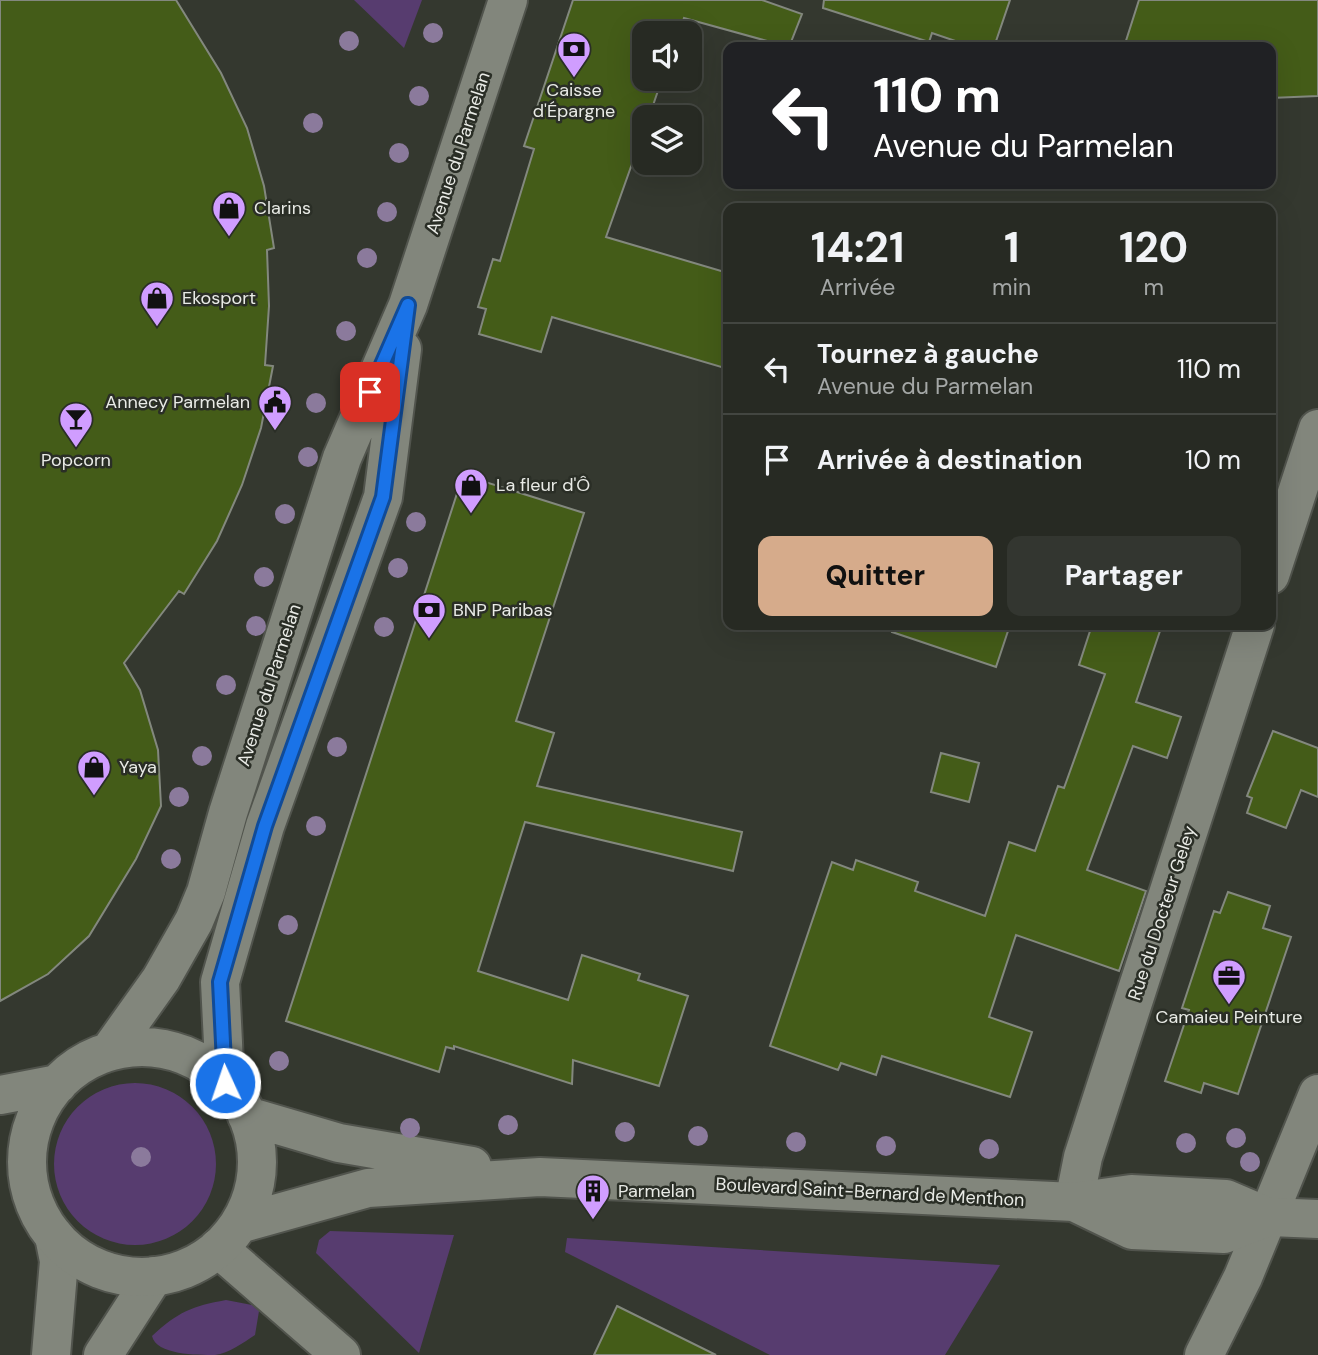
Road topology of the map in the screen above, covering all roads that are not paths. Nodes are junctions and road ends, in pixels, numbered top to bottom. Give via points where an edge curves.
1 (508, 0) edge
2 (408, 305) junction
3 (1318, 429) edge
4 (1276, 557) edge
5 (1253, 630) edge
6 (109, 1052) junction
7 (225, 1083) junction
8 (58, 1084) junction
9 (1318, 1094) edge
10 (0, 1095) edge
11 (247, 1116) junction
12 (14, 1176) edge
13 (540, 1177) junction
14 (1074, 1202) junction
15 (1268, 1217) junction
16 (1318, 1219) edge
17 (54, 1236) junction
18 (229, 1236) junction
19 (154, 1276) junction
20 (51, 1355) edge
21 (103, 1355) edge
22 (341, 1355) edge
23 (1204, 1355) edge

1 - 2 main road, Avenue du Parmelan
2 - 6 main road, Avenue du Parmelan via 342,457 206,892 167,968
2 - 7 main road, Avenue du Parmelan via 383,497 265,826 220,982
3 - 4 main road
5 - 14 main road, Rue du Docteur Geley via 1083,1157
6 - 7 main road via 134,1047 172,1051 206,1066
6 - 8 main road via 81,1064
7 - 11 main road
8 - 10 main road
8 - 12 main road via 42,1104
9 - 15 main road
11 - 13 main road, Boulevard Saint-Bernard de Menthon via 339,1143
11 - 18 main road via 254,1134 257,1170 253,1189
12 - 17 main road
13 - 14 main road, Boulevard Saint-Bernard de Menthon
13 - 18 main road, Boulevard Saint-Bernard de Menthon via 368,1188
14 - 15 main road, Boulevard Saint-Bernard de Menthon via 1132,1230 1224,1234
15 - 16 main road, Boulevard Saint-Bernard de Menthon
15 - 23 main road
17 - 19 main road via 70,1252 98,1268 120,1275
17 - 20 main road via 58,1275
18 - 19 main road via 188,1267
18 - 22 main road
19 - 21 main road

